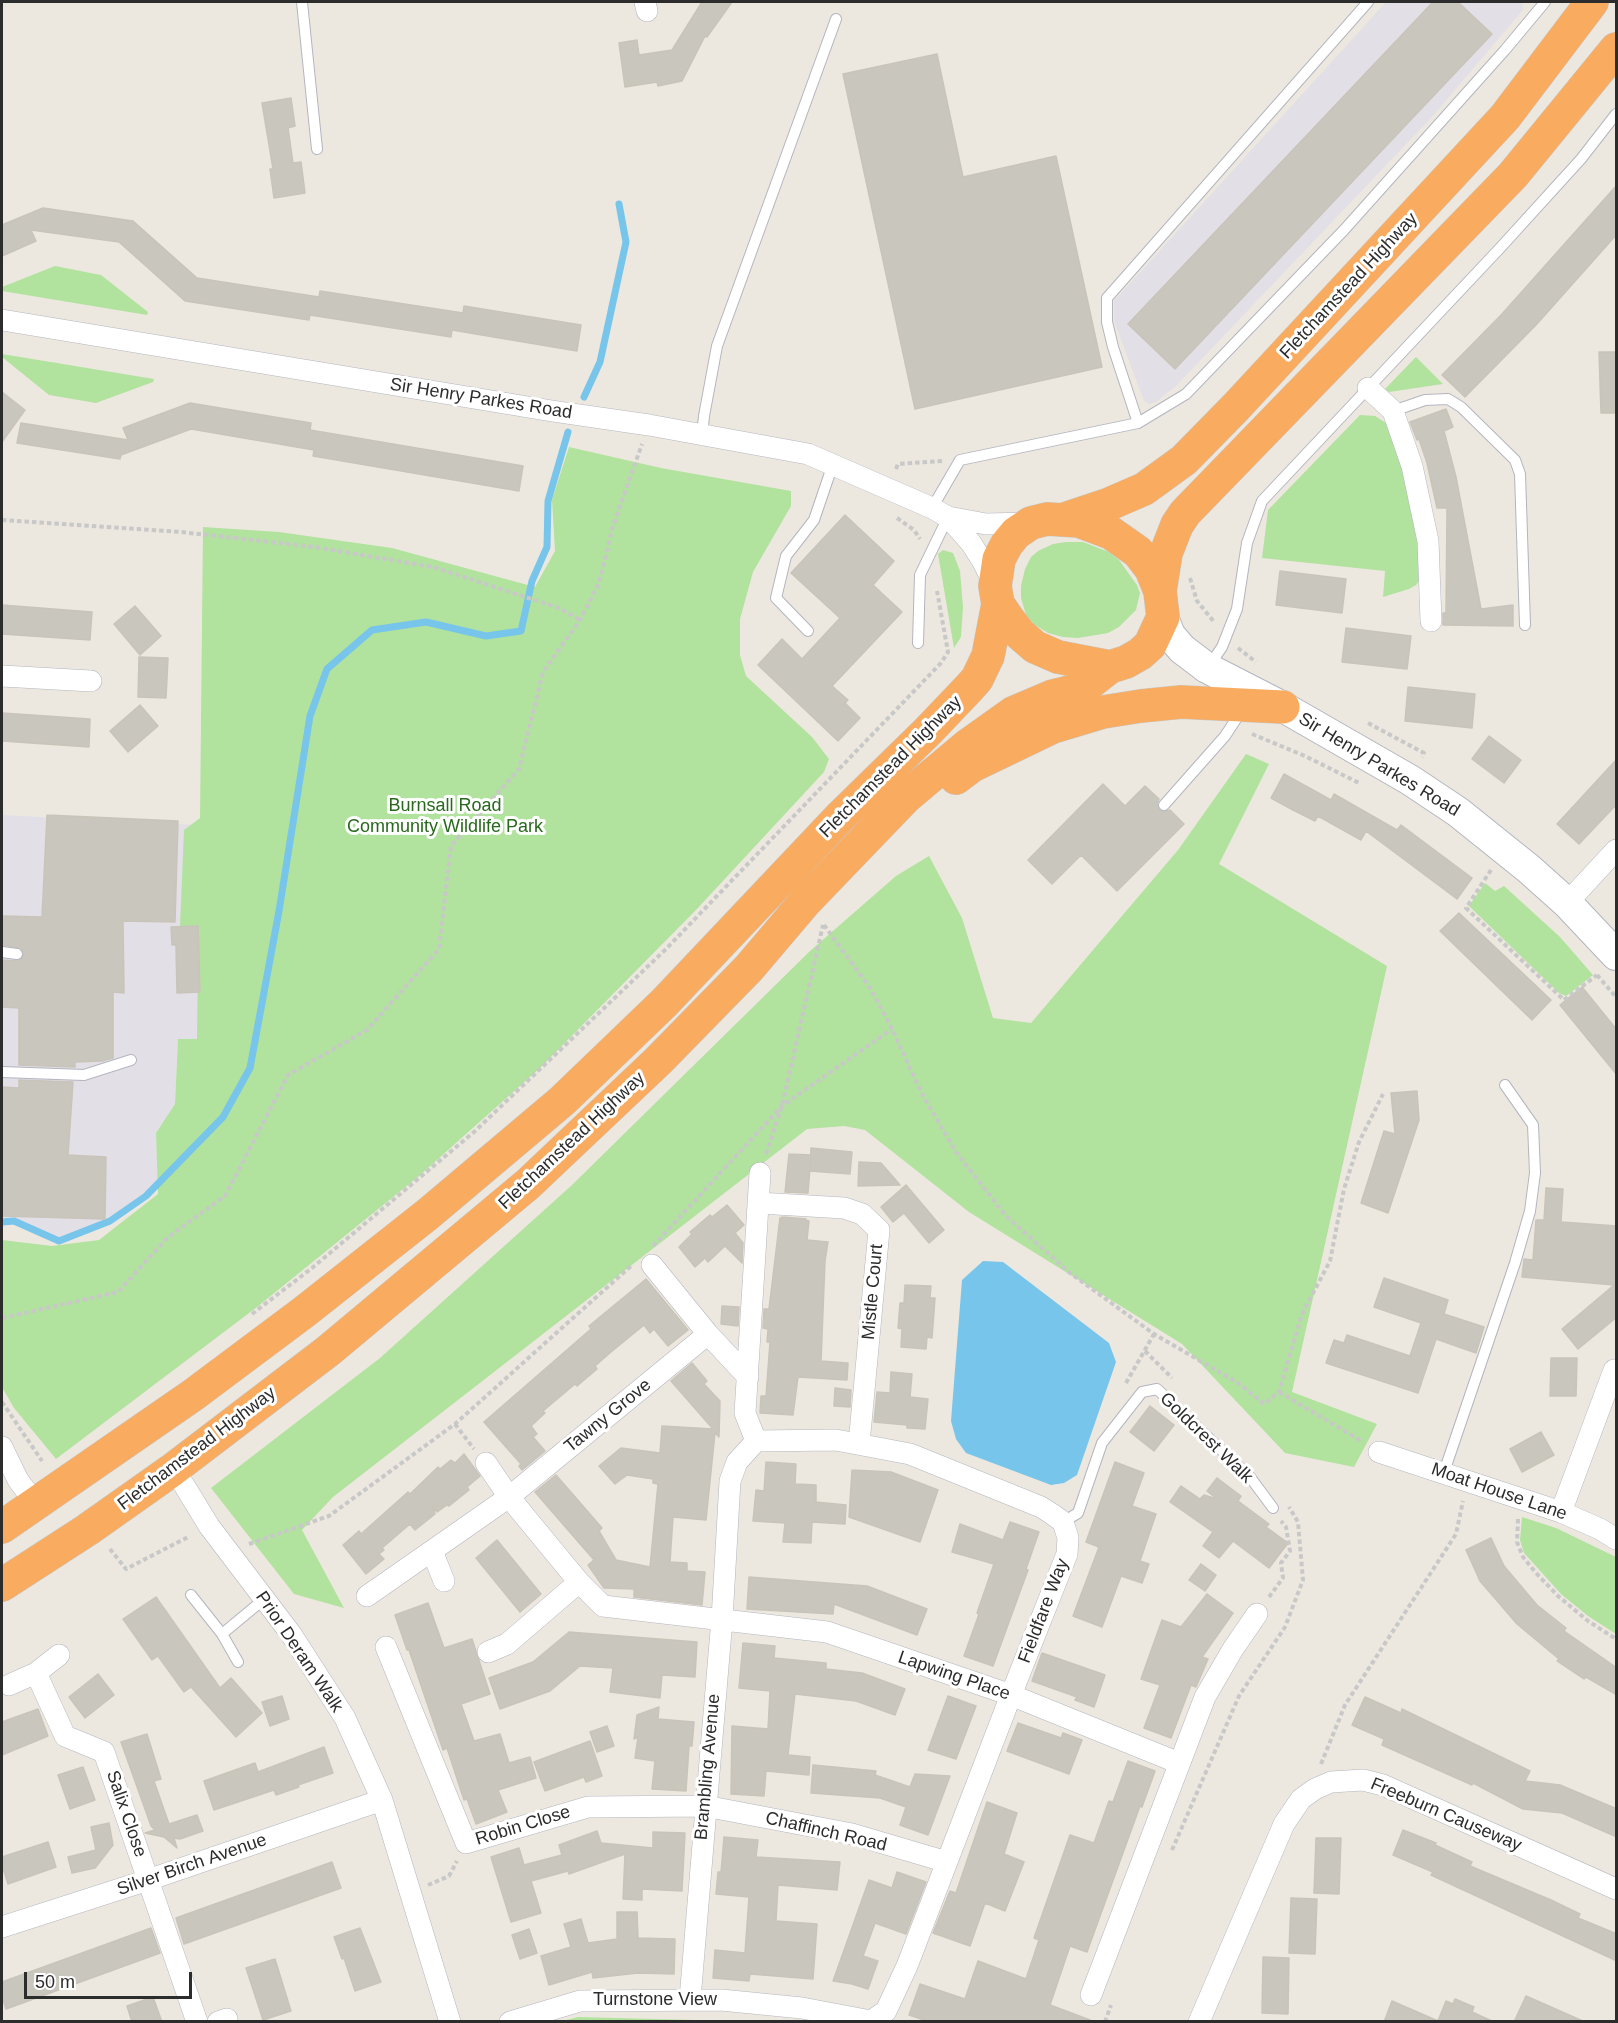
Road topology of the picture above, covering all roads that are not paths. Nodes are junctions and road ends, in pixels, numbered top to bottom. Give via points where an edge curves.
1 (302, 2) edge
2 (1368, 2) edge
3 (1545, 2) edge
4 (1592, 2) edge
5 (836, 19) dead end
6 (1617, 49) edge
7 (1617, 114) edge
8 (317, 149) dead end
9 (2, 320) edge
10 (1368, 388) junction
11 (1393, 411) junction
12 (1138, 423) junction
13 (702, 435) junction
14 (833, 464) junction
15 (940, 513) junction
16 (1065, 519) junction
17 (1031, 523) junction
18 (997, 595) junction
19 (1161, 604) junction
20 (1431, 621) dead end
21 (1525, 625) dead end
22 (808, 631) dead end
23 (918, 643) dead end
24 (1118, 664) junction
25 (1207, 668) junction
26 (2, 676) edge
27 (91, 681) dead end
28 (1248, 696) junction
29 (1283, 707) joint
30 (1164, 805) dead end
31 (1617, 850) edge
32 (822, 886) junction
33 (1567, 903) junction
34 (2, 952) edge
35 (17, 954) dead end
36 (1601, 966) edge
37 (131, 1060) dead end
38 (2, 1072) edge
39 (1505, 1084) dead end
40 (760, 1173) road end
41 (759, 1203) junction
42 (646, 1258) road end
43 (708, 1334) junction
44 (1614, 1370) dead end
45 (748, 1377) junction
46 (756, 1441) junction
47 (859, 1444) junction
48 (2, 1448) edge
49 (1379, 1452) road end
50 (486, 1463) road end
51 (172, 1470) junction
52 (1444, 1472) junction
53 (509, 1497) junction
54 (36, 1504) junction
55 (1273, 1508) road end
56 (1561, 1512) junction
57 (1063, 1522) junction
58 (2, 1527) edge
59 (1617, 1539) edge
60 (432, 1551) junction
61 (444, 1581) dead end
62 (579, 1582) junction
63 (2, 1585) edge
64 (191, 1595) dead end
65 (367, 1596) dead end
66 (263, 1600) junction
67 (1257, 1614) road end
68 (722, 1619) junction
69 (222, 1634) junction
70 (488, 1652) dead end
71 (59, 1655) dead end
72 (393, 1655) dead end
73 (238, 1662) dead end
74 (36, 1673) junction
75 (9, 1685) dead end
76 (1011, 1695) junction
77 (1179, 1763) junction
78 (382, 1800) junction
79 (705, 1806) junction
80 (947, 1862) junction
81 (148, 1880) junction
82 (1617, 1889) edge
83 (2, 1927) edge
84 (1091, 1995) dead end
85 (690, 1999) junction
86 (802, 2008) joint
87 (872, 2021) edge
88 (197, 2022) edge
89 (450, 2022) edge
90 (510, 2022) edge
91 (1199, 2022) edge

1 - 8 lane
2 - 12 lane via 1107,298 1113,347
3 - 12 lane via 1344,230 1195,385
4 - 16 highway, Fletchamstead Highway via 1506,117 1184,460 1144,489
5 - 13 lane via 717,346
6 - 19 highway via 1513,175 1185,513 1166,553
7 - 10 lane via 1581,159
9 - 13 street, Sir Henry Parkes Road
10 - 11 street
10 - 25 lane via 1262,501 1247,543 1237,609 1222,647
11 - 20 street via 1412,466 1428,541
11 - 21 lane via 1425,400 1448,399 1515,460 1520,474
12 - 15 lane via 960,460
13 - 14 street, Sir Henry Parkes Road via 773,446
14 - 15 street, Sir Henry Parkes Road
14 - 22 lane via 814,520 786,556 776,598
15 - 17 street, Sir Henry Parkes Road via 986,524
15 - 18 street, Sir Henry Parkes Road via 971,543
15 - 23 lane via 931,555 921,575
16 - 17 highway
16 - 19 highway via 1111,532 1138,552 1151,569
17 - 18 highway via 1016,533 999,559
18 - 24 highway via 1020,634 1045,653
18 - 54 highway, Fletchamstead Highway via 988,656 969,688 664,1003 562,1101 304,1312
19 - 24 highway via 1150,645
19 - 25 street via 1170,635
24 - 25 street via 1164,661
24 - 32 highway, Fletchamstead Highway via 1082,689 1013,713 968,745 906,797
25 - 28 street
26 - 27 street
28 - 29 highway
28 - 30 lane via 1225,736
28 - 32 highway via 1141,705 1053,727 972,766
29 - 33 street, Sir Henry Parkes Road via 1450,806
31 - 33 street
32 - 51 highway, Fletchamstead Highway via 658,1061 528,1184 328,1351
33 - 36 street, Sir Henry Parkes Road
34 - 35 lane
37 - 38 lane via 84,1075
39 - 52 lane via 1533,1125 1535,1173 1530,1211
40 - 41 street
41 - 45 street
41 - 47 street, Mistle Court via 844,1208 862,1214 879,1230
42 - 43 street
43 - 45 street
43 - 53 street, Tawny Grove
44 - 56 street
45 - 46 street via 745,1413
46 - 47 street via 836,1440
46 - 68 street, Brambling Avenue via 737,1462 730,1481
47 - 57 street via 910,1454 1041,1507
48 - 54 street
49 - 52 street, Moat House Lane
50 - 53 street
51 - 63 highway, Fletchamstead Highway
51 - 66 street, Prior Deram Walk
52 - 56 street, Moat House Lane
53 - 60 street, Tawny Grove
53 - 62 street
54 - 58 highway, Fletchamstead Highway
55 - 57 lane, Goldcrest Walk via 1250,1478 1157,1389 1142,1392 1102,1443 1078,1513
56 - 59 street, Moat House Lane
57 - 76 street, Fieldfare Way via 1067,1554
60 - 61 street
60 - 65 street, Tawny Grove
62 - 68 street via 603,1606
62 - 70 street via 507,1644
64 - 69 lane
66 - 69 lane
66 - 78 street, Prior Deram Walk via 291,1634 345,1718
67 - 77 street via 1204,1697
68 - 76 street, Lapwing Place via 827,1632
68 - 79 street, Brambling Avenue
69 - 73 lane
71 - 74 street
72 - 79 street, Robin Close via 466,1844 588,1807
74 - 75 street
74 - 81 street, Salix Close via 65,1736 104,1752
76 - 77 street, Lapwing Place
76 - 80 street, Fieldfare Way
77 - 84 street
78 - 81 street, Silver Birch Avenue
78 - 89 street, Prior Deram Walk
79 - 80 street, Chaffinch Road via 852,1834
79 - 85 street, Brambling Avenue
80 - 87 street, Fieldfare Way via 903,1975 886,2011
81 - 83 street, Silver Birch Avenue
81 - 88 street, Salix Close
82 - 91 street, Freeburn Causeway via 1383,1785 1363,1780 1323,1785 1296,1805 1284,1824
85 - 86 street, Turnstone View
85 - 90 street, Turnstone View via 580,2001
86 - 87 street, Fieldfare Way

